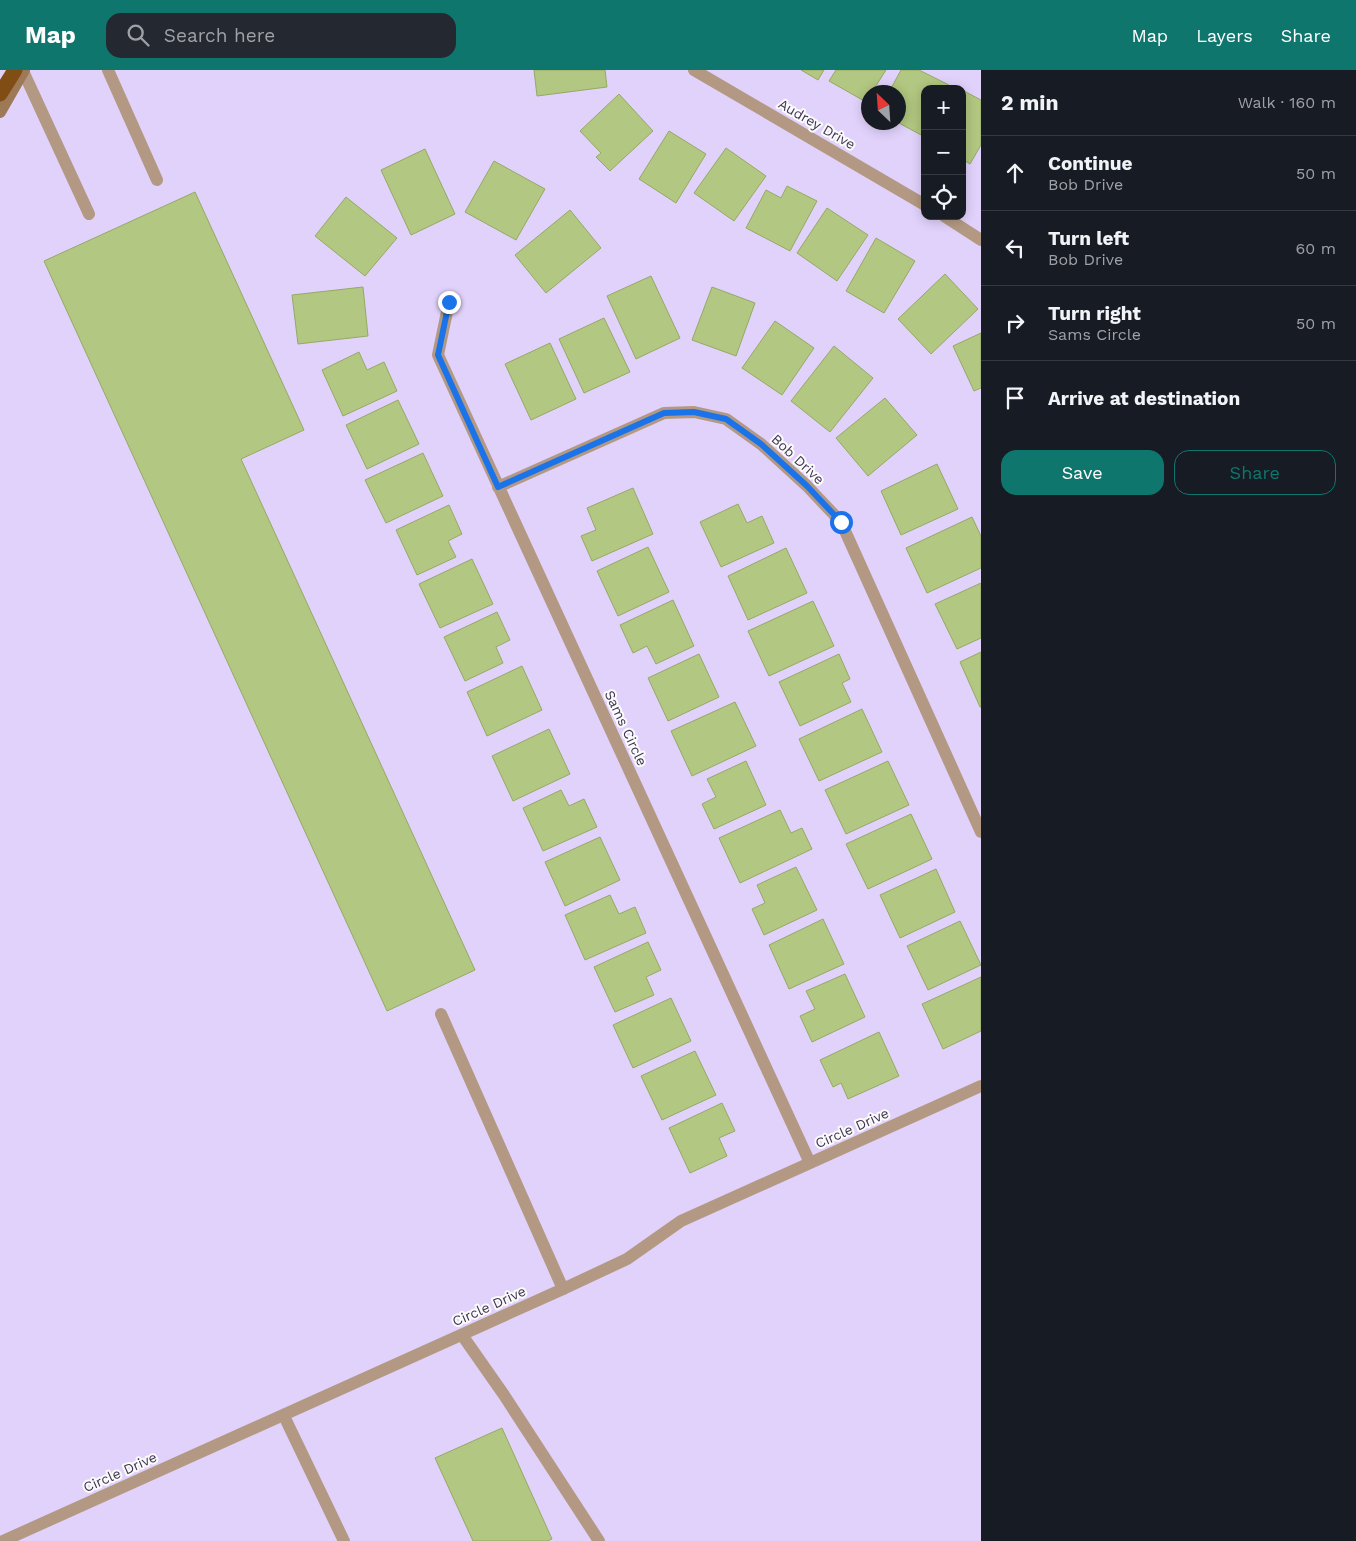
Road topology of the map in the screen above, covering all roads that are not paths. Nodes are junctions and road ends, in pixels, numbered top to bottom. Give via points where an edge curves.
1 (21, 70) edge
2 (108, 70) edge
3 (694, 70) edge
4 (0, 94) edge
5 (0, 112) edge
6 (157, 180) dead end
7 (921, 203) edge
8 (88, 214) dead end
9 (950, 220) edge
10 (981, 240) edge
11 (449, 302) dead end
12 (498, 487) junction
13 (981, 832) edge
14 (441, 1014) dead end
15 (981, 1086) edge
16 (810, 1163) junction
17 (563, 1290) junction
18 (462, 1335) junction
19 (284, 1416) junction
20 (25, 1537) edge
21 (3, 1541) edge
22 (344, 1541) edge
23 (599, 1541) edge

1 - 4 highway
1 - 5 main road
1 - 8 street
2 - 6 street
3 - 7 street, Audrey Drive
9 - 10 street
11 - 12 street, Sams Circle via 438,355
12 - 13 street, Bob Drive via 664,413 694,412 726,419 781,462 841,522
12 - 16 street, Sams Circle
14 - 17 street
15 - 16 street, Circle Drive
16 - 17 street, Circle Drive via 681,1221 627,1259
17 - 18 street, Circle Drive
18 - 19 street, Circle Drive
18 - 23 street
19 - 20 street, Circle Drive
19 - 22 street
20 - 21 street, Circle Drive

